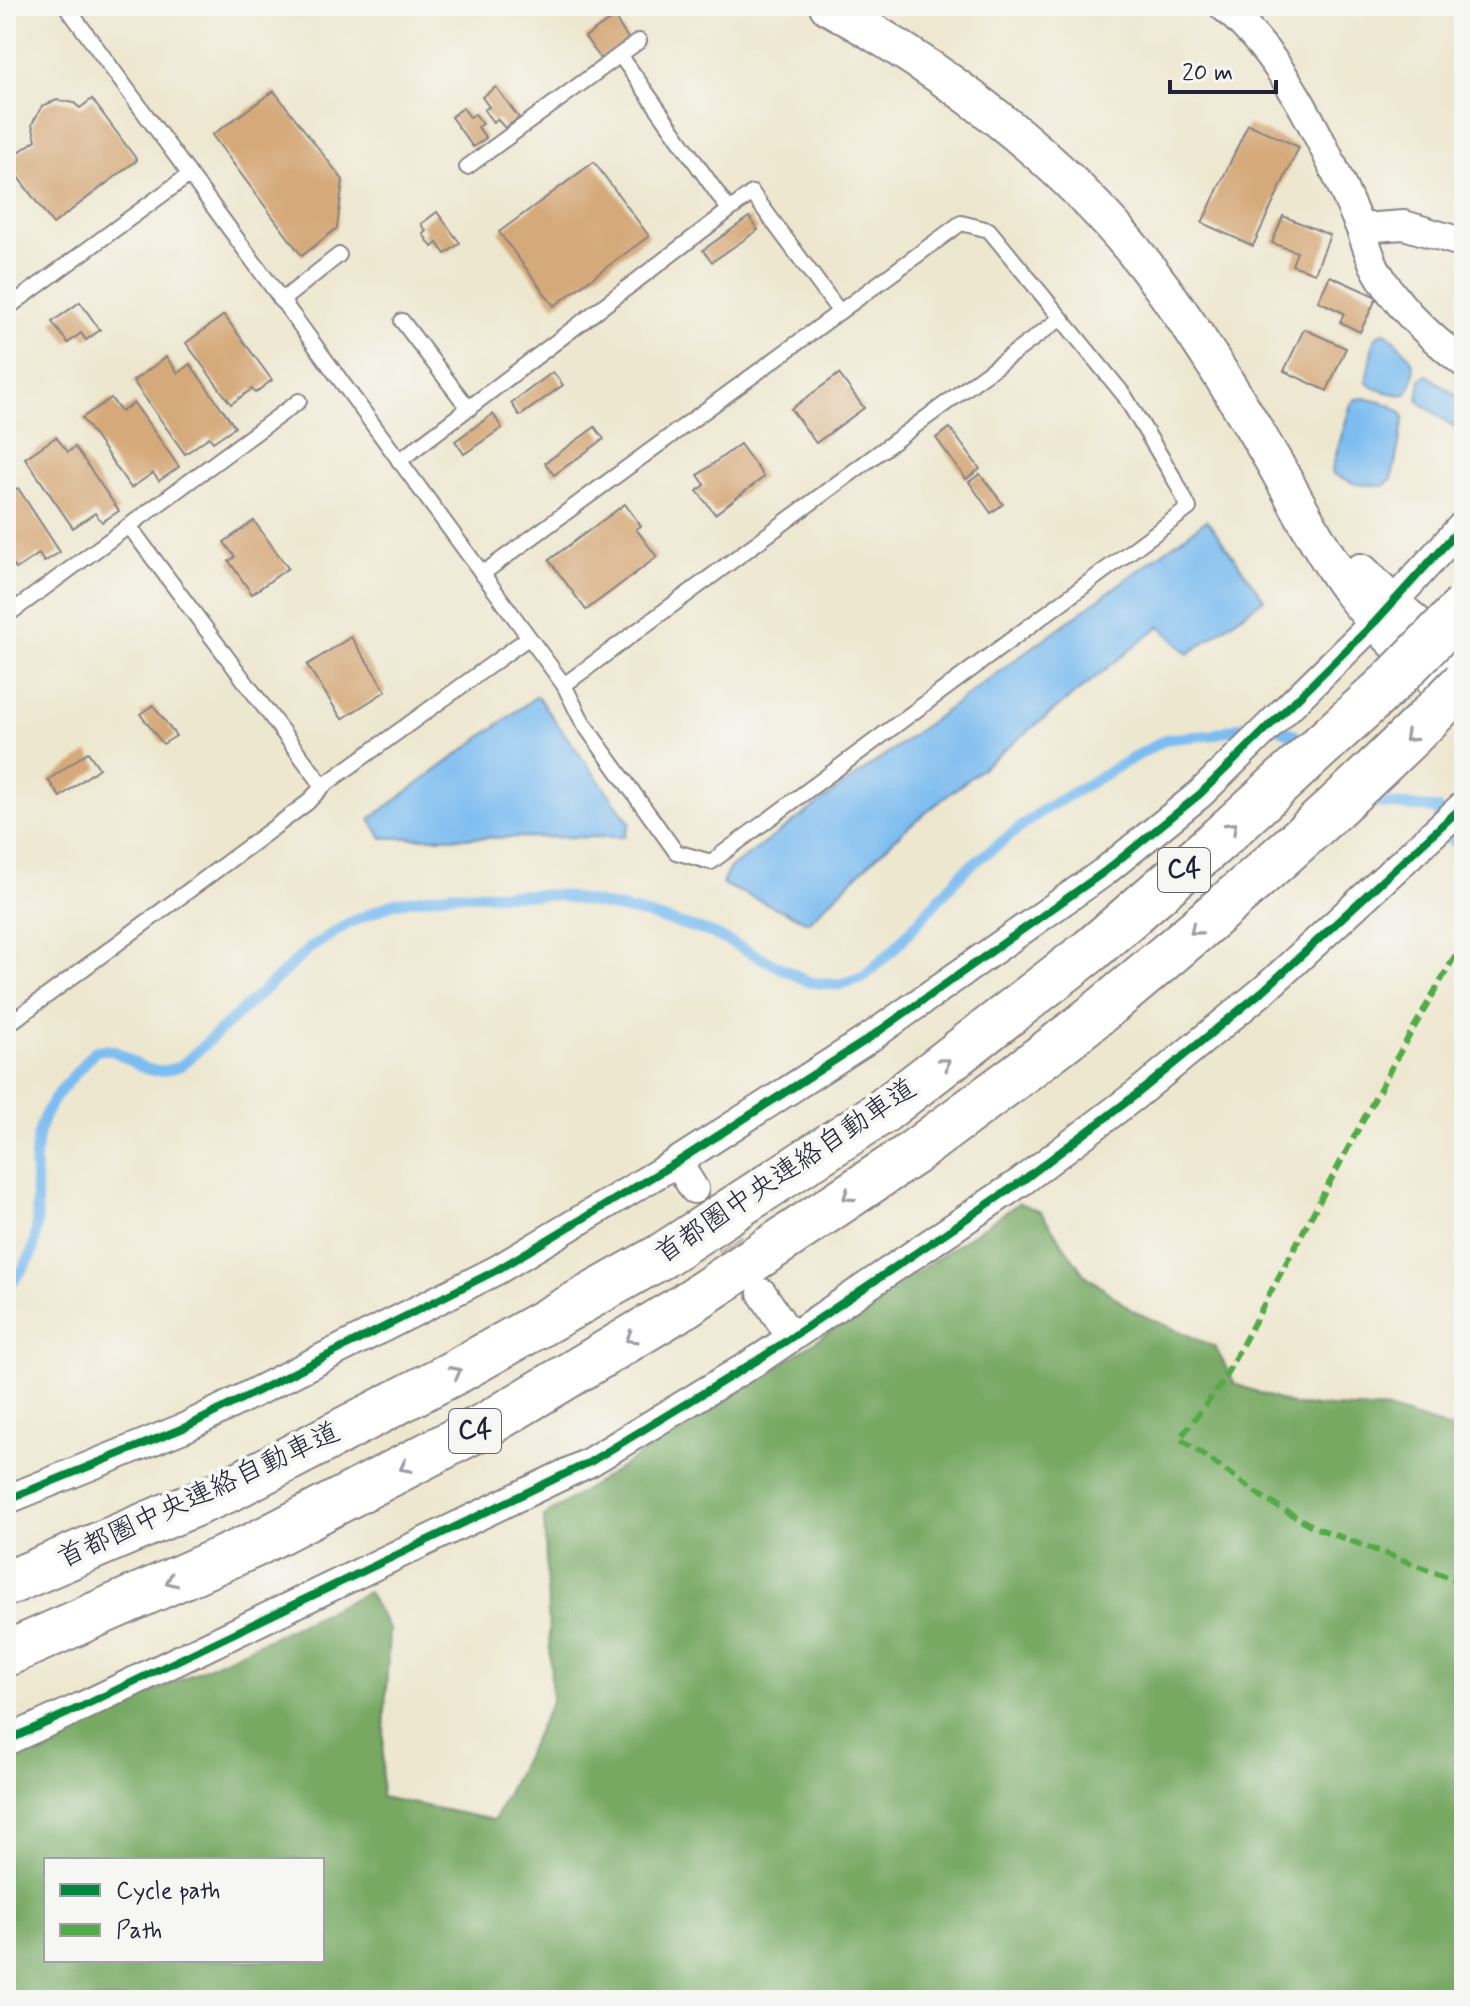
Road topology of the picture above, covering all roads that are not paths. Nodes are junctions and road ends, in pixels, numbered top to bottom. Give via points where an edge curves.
1 (66, 6) edge
2 (828, 6) edge
3 (1223, 6) edge
4 (639, 41) dead end
5 (620, 55) junction
6 (467, 167) dead end
7 (189, 175) junction
8 (729, 210) junction
9 (1361, 228) junction
10 (1464, 243) edge
11 (339, 255) dead end
12 (281, 301) junction
13 (6, 309) edge
14 (839, 311) junction
15 (1060, 319) junction
16 (402, 321) dead end
17 (1464, 363) edge
18 (299, 401) dead end
19 (469, 409) junction
20 (399, 461) junction
21 (1464, 524) edge
22 (129, 526) junction
23 (482, 574) junction
24 (1464, 607) edge
25 (1383, 613) junction
26 (6, 616) edge
27 (528, 638) junction
28 (1464, 665) edge
29 (1464, 682) edge
30 (564, 685) junction
31 (1464, 706) edge
32 (323, 786) junction
33 (1464, 805) edge
34 (6, 1026) edge
35 (677, 1162) junction
36 (694, 1189) tunnel mouth
37 (762, 1293) tunnel mouth
38 (791, 1337) junction
39 (6, 1500) edge
40 (6, 1584) edge
41 (6, 1654) edge
42 (6, 1741) edge

1 - 7 lane
2 - 25 street via 885,37 975,101 1039,152 1120,234
3 - 9 street via 1293,89
4 - 5 lane
5 - 6 lane
5 - 8 lane
7 - 12 lane
7 - 13 lane
8 - 14 lane via 752,193
8 - 19 lane
9 - 10 street via 1404,225
9 - 17 street via 1376,269 1399,302
11 - 12 lane
12 - 20 lane
14 - 15 lane via 961,223 989,230
14 - 23 lane
15 - 30 lane
15 - 30 lane via 1124,395 1189,508 711,862 676,852 583,723
16 - 19 lane
18 - 22 lane
19 - 20 lane
20 - 23 lane
21 - 25 street
22 - 26 lane
22 - 32 lane
23 - 27 lane
40 -> 24 highway, 首都圏中央連絡自動車道 / C4, bridge via 230,1489 459,1370 660,1257 883,1111 1091,950 1219,839 1390,683
25 - 28 street
25 - 31 street via 1396,645
25 - 35 street via 1200,794 1104,872 865,1041
27 - 30 lane
27 - 32 lane
29 -> 41 highway, 首都圏中央連絡自動車道 / C4, bridge via 1232,899 1101,1011 913,1153 684,1306 491,1422 254,1545
32 - 34 lane
33 - 38 street via 1265,989 1137,1094 1022,1181
35 - 36 street
35 - 39 street via 497,1270 186,1427
37 - 38 street
38 - 42 street via 590,1462

